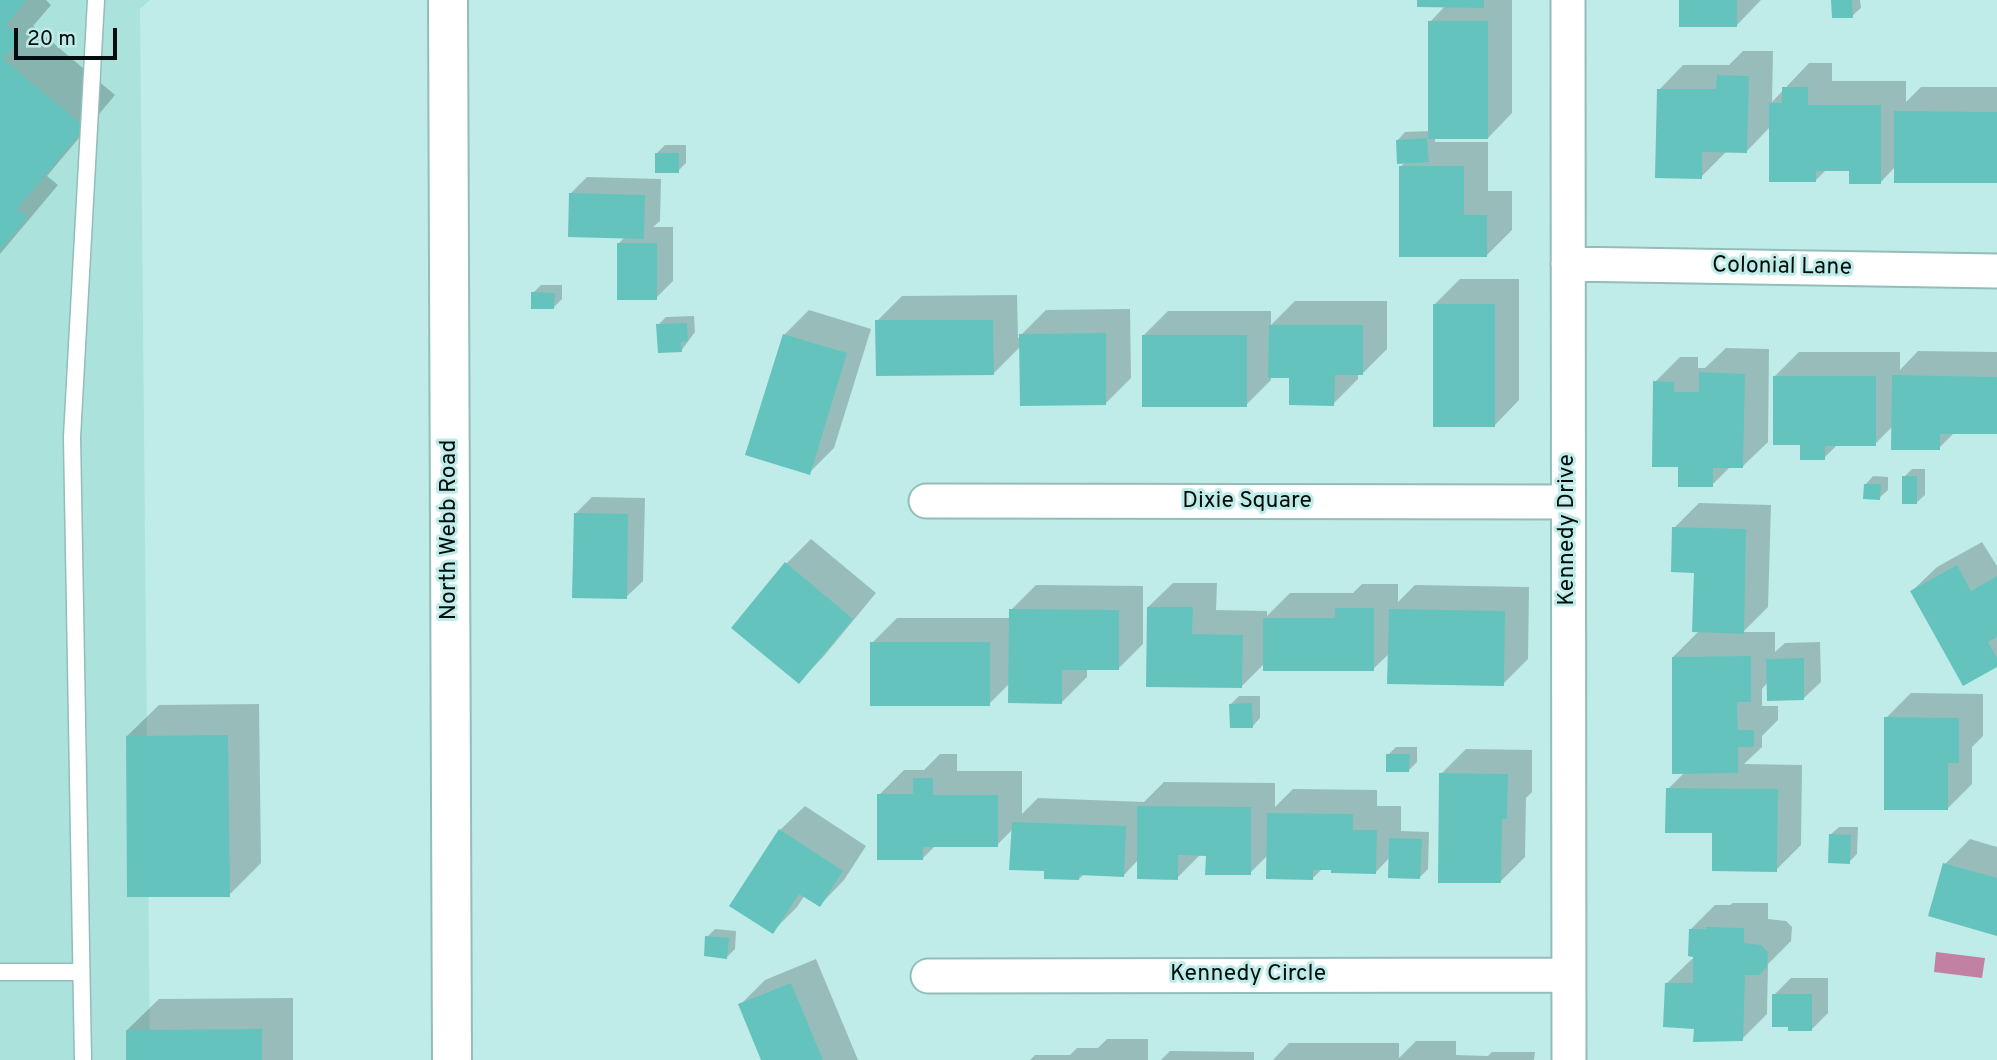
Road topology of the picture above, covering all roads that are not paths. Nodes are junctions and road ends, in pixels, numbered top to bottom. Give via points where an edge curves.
1 (96, 0) edge
2 (448, 0) edge
3 (1568, 0) edge
4 (1567, 264) junction
5 (1997, 271) edge
6 (926, 501) dead end
7 (1567, 502) junction
8 (0, 972) edge
9 (81, 972) junction
10 (1569, 975) junction
11 (928, 976) dead end
12 (83, 1060) edge
13 (452, 1060) edge
14 (1569, 1060) edge

1 - 9 lane via 72,437
2 - 13 main road, North Webb Road
3 - 4 street, Kennedy Drive
4 - 5 street, Colonial Lane
4 - 7 street, Kennedy Drive
6 - 7 street, Dixie Square
7 - 10 street, Kennedy Drive
8 - 9 lane
9 - 12 lane
10 - 11 street, Kennedy Circle
10 - 14 street, Kennedy Drive

